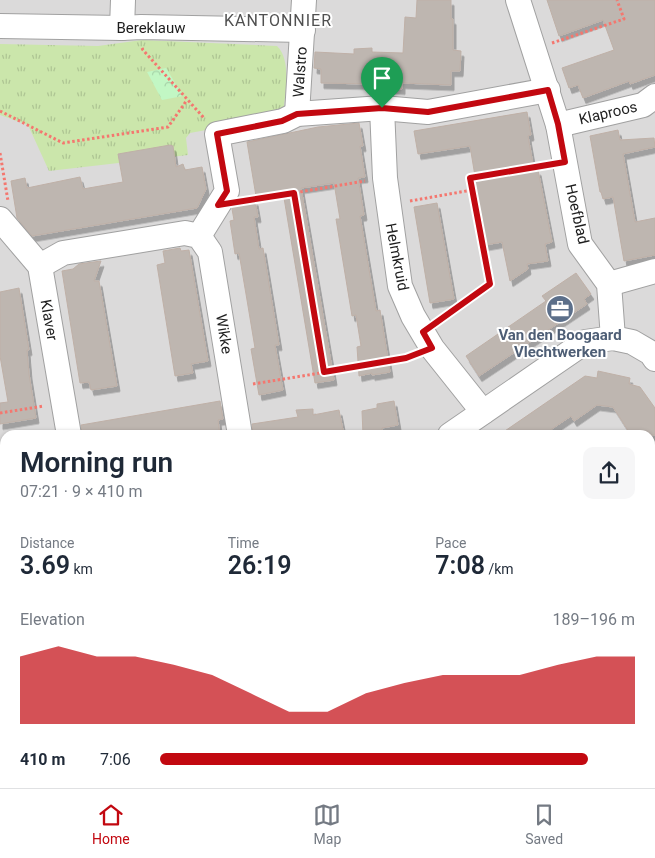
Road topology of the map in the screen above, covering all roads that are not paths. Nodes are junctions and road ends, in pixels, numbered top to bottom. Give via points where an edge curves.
1 (123, 0) edge
2 (304, 0) edge
3 (518, 0) edge
4 (0, 26) edge
5 (132, 27) junction
6 (303, 30) junction
7 (548, 90) junction
8 (655, 96) edge
9 (382, 108) junction
10 (297, 114) junction
11 (558, 124) junction
12 (7, 227) edge
13 (199, 236) junction
14 (40, 266) junction
15 (655, 271) edge
16 (609, 284) junction
17 (613, 338) junction
18 (655, 359) edge
19 (482, 412) junction
20 (68, 430) edge
21 (239, 430) edge
22 (457, 430) edge

1 - 5 street
2 - 6 street, Walstro
3 - 7 street, Hoefblad
4 - 5 street, Bereklauw
5 - 6 street, Bereklauw
6 - 10 street, Walstro
7 - 9 street via 428,112
7 - 11 street, Hoefblad
8 - 11 street, Klaproos via 643,105
9 - 10 street
9 - 19 street, Helmkruid via 385,178 400,286 427,340
10 - 13 street via 282,121 217,134 227,191
11 - 16 street, Hoefblad via 580,244
12 - 14 street
13 - 14 street via 185,233 63,253
13 - 21 street, Wikke via 210,252
14 - 20 street, Klaver
15 - 16 street
16 - 17 street
17 - 18 street via 632,342
17 - 19 street via 585,342
19 - 22 street

